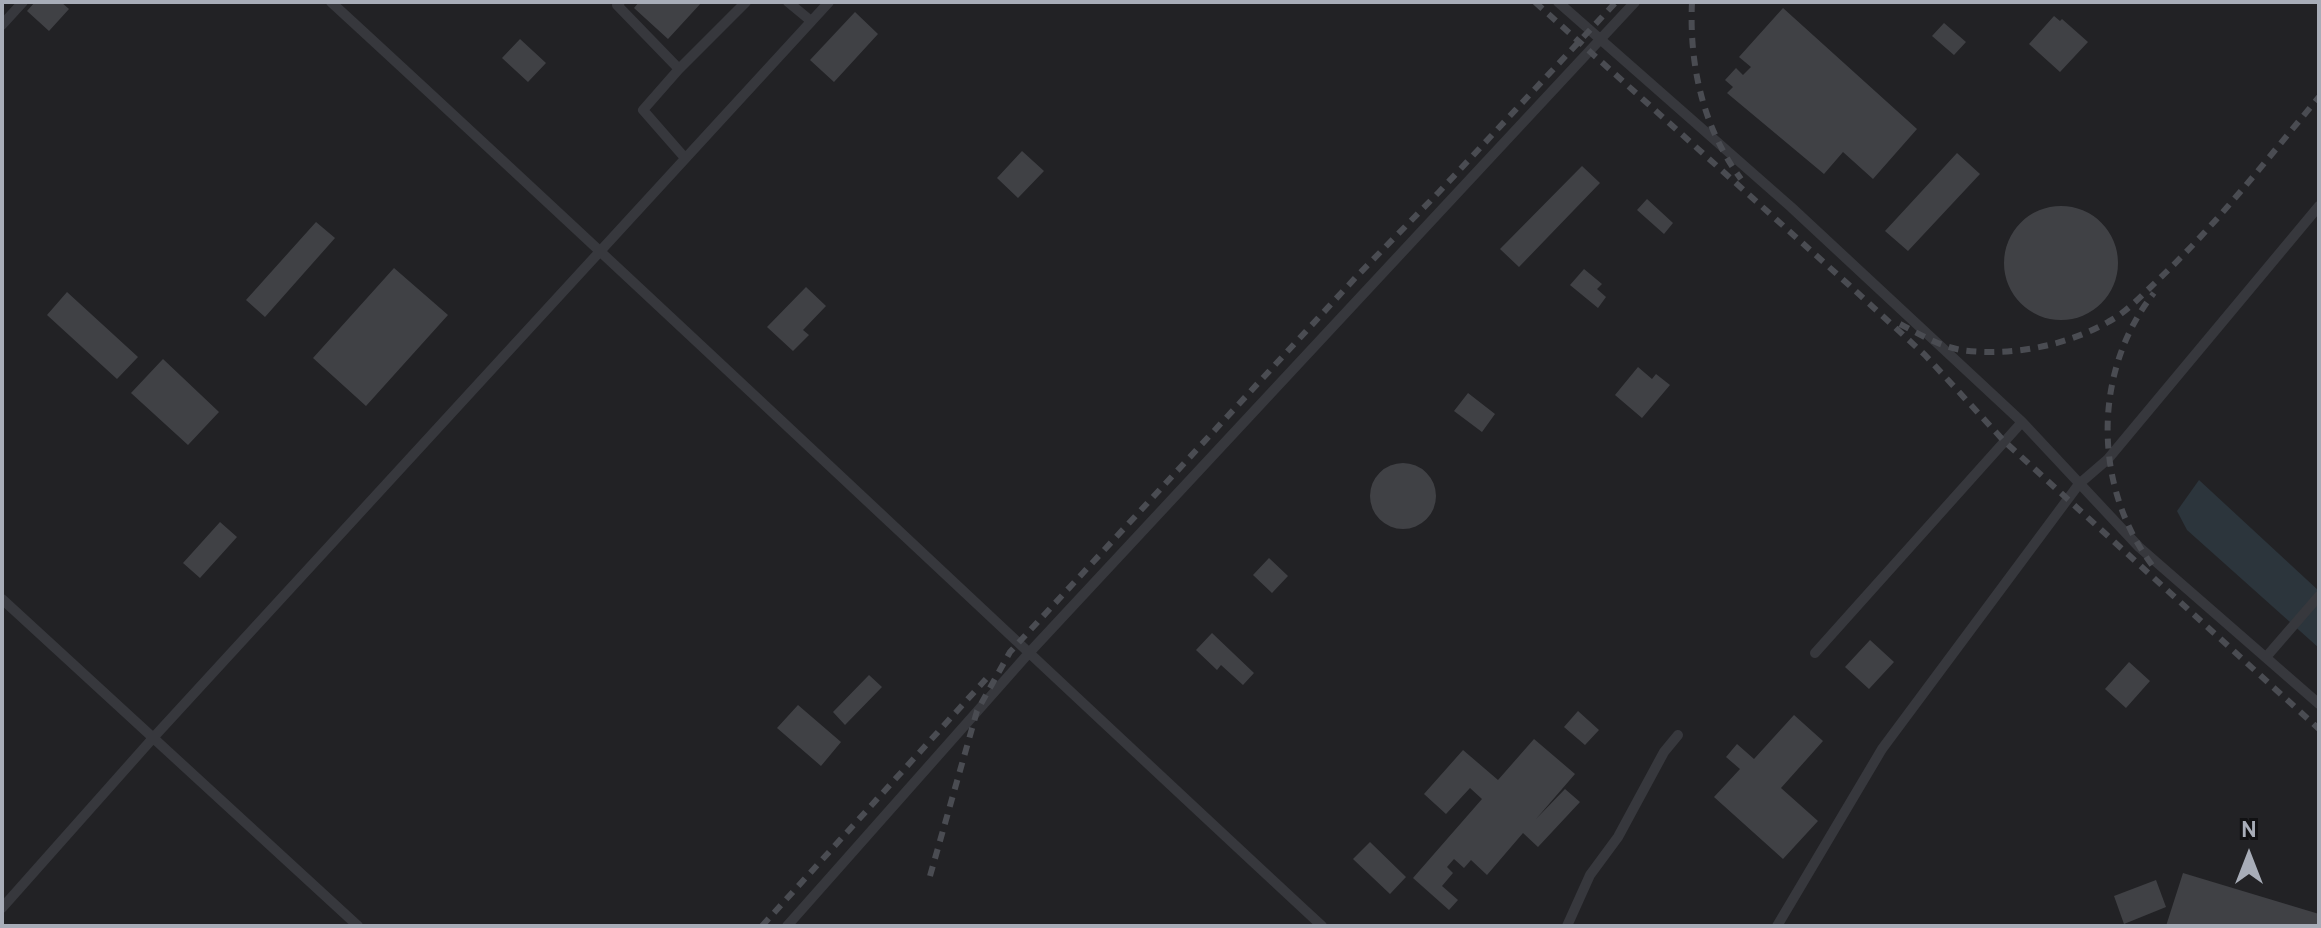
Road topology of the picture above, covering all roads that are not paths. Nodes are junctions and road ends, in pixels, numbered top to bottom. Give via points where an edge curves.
1 (23, 2) edge
2 (331, 2) edge
3 (620, 2) edge
4 (746, 2) edge
5 (788, 2) edge
6 (829, 2) edge
7 (1558, 2) edge
8 (1635, 2) edge
9 (811, 21) junction
10 (2, 25) edge
11 (1601, 40) junction
12 (679, 69) junction
13 (685, 158) junction
14 (2319, 206) edge
15 (601, 250) junction
16 (2022, 422) junction
17 (2079, 484) junction
18 (2319, 596) edge
19 (2, 599) edge
20 (1815, 653) dead end
21 (1028, 654) junction
22 (2267, 656) junction
23 (2319, 704) edge
24 (1678, 735) dead end
25 (153, 738) junction
26 (2, 908) edge
27 (358, 926) edge
28 (787, 926) edge
29 (1322, 926) edge
30 (1567, 926) edge
31 (1777, 926) edge

1 - 10 lane
2 - 15 lane
3 - 12 lane via 617,5
4 - 12 lane
5 - 9 lane
6 - 9 lane
7 - 11 lane
8 - 11 lane
9 - 13 lane
11 - 16 lane
11 - 21 lane
12 - 13 lane via 643,110
13 - 15 lane
14 - 17 lane via 2108,459
15 - 21 lane
15 - 25 lane
16 - 17 lane
16 - 20 lane
17 - 22 lane via 2139,547
17 - 31 lane via 1882,749
18 - 22 lane
19 - 25 lane
21 - 28 lane
21 - 29 lane
22 - 23 lane
24 - 30 lane via 1590,875
25 - 26 lane
25 - 27 lane

